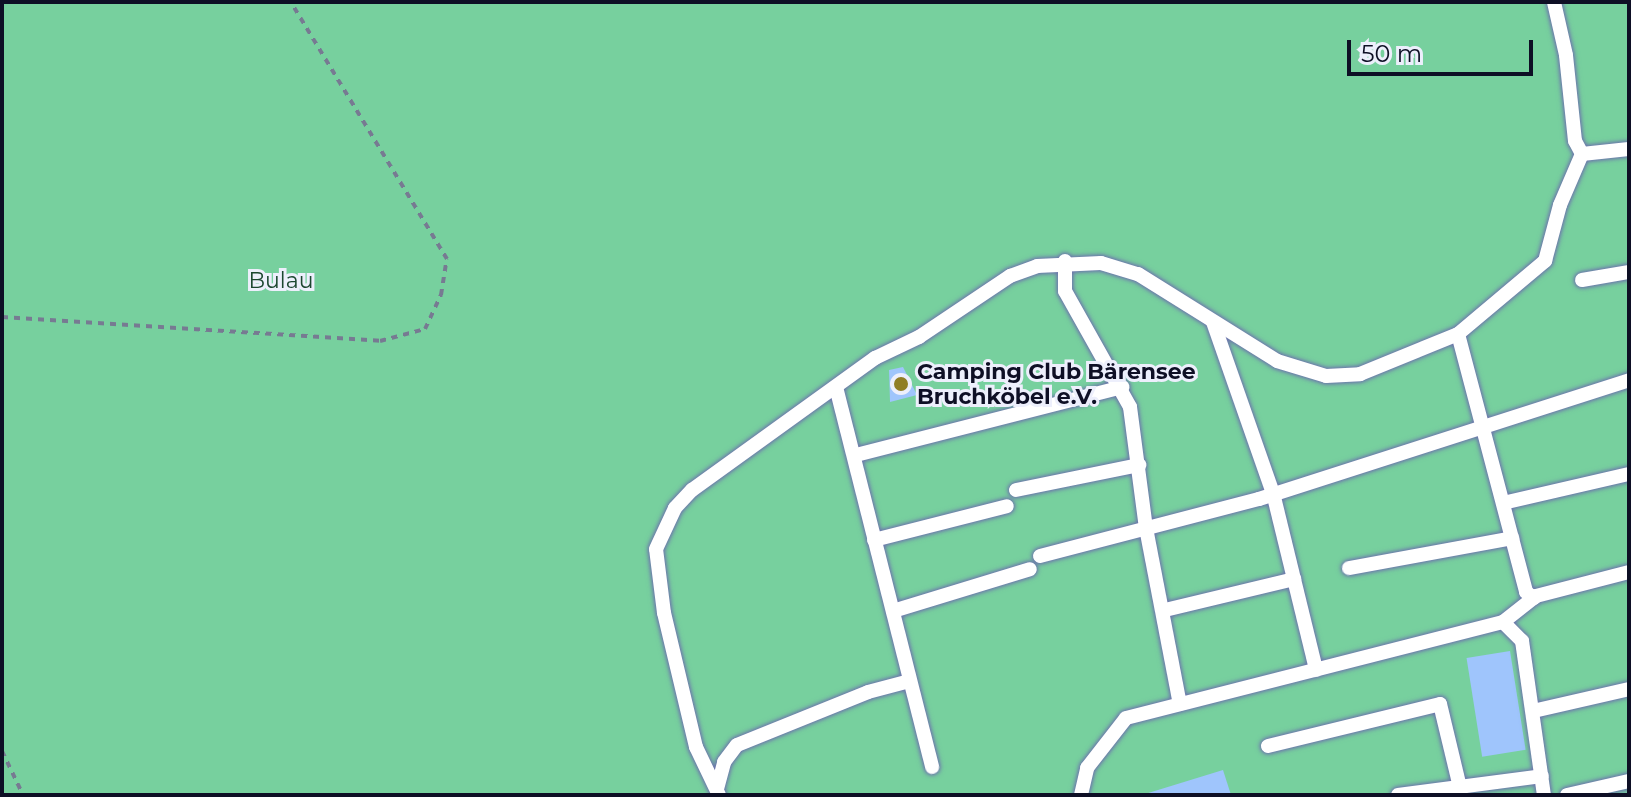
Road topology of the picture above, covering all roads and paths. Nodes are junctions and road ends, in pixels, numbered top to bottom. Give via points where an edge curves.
1 (291, 2) edge
2 (1554, 2) edge
3 (1629, 149) edge
4 (1582, 154) junction
5 (1065, 261) junction
6 (1629, 272) edge
7 (1582, 280) dead end
8 (2, 317) edge
9 (1213, 322) junction
10 (1458, 334) junction
11 (1629, 380) edge
12 (836, 387) junction
13 (1122, 387) junction
14 (1483, 427) junction
15 (856, 455) junction
16 (1139, 465) junction
17 (1629, 474) edge
18 (1016, 490) dead end
19 (1273, 493) junction
20 (1503, 503) junction
21 (1007, 506) dead end
22 (1146, 528) junction
23 (1512, 538) junction
24 (874, 540) junction
25 (1040, 556) dead end
26 (1349, 568) dead end
27 (1030, 569) dead end
28 (1629, 572) edge
29 (1294, 579) junction
30 (1534, 598) junction
31 (1165, 610) junction
32 (893, 611) junction
33 (1503, 622) junction
34 (1316, 670) junction
35 (910, 681) junction
36 (1629, 689) edge
37 (1180, 704) junction
38 (1533, 711) junction
39 (1268, 746) dead end
40 (2, 751) edge
41 (932, 767) dead end
42 (1542, 776) junction
43 (1629, 781) edge
44 (1459, 783) junction
45 (718, 792) edge
46 (23, 795) edge
47 (1081, 795) edge
48 (1398, 795) edge
49 (1544, 795) edge
50 (1567, 795) edge

1 - 8 path via 447,259 441,295 425,329 380,341
2 - 4 lane via 1575,141
3 - 4 lane
4 - 10 lane via 1560,205 1545,261
5 - 9 lane via 1101,263 1138,274
5 - 12 lane via 1010,276
5 - 13 lane via 1065,291
6 - 7 lane
9 - 10 lane via 1277,361 1326,376 1360,374
9 - 19 lane
10 - 14 lane
11 - 14 lane
12 - 15 lane
12 - 45 lane via 692,490 662,530 656,549 664,613 696,747
13 - 15 lane
13 - 16 lane via 1137,436
14 - 19 lane
14 - 20 lane
15 - 24 lane
16 - 18 lane
16 - 22 lane
17 - 20 lane
19 - 22 lane
19 - 29 lane
20 - 23 lane
21 - 24 lane
22 - 25 lane
22 - 31 lane
23 - 26 lane
23 - 30 lane via 1526,592
24 - 32 lane
27 - 32 lane
28 - 30 lane
29 - 31 lane
29 - 34 lane
30 - 33 lane
31 - 37 lane
32 - 35 lane
33 - 34 lane
33 - 38 lane via 1522,641
34 - 37 lane
35 - 41 lane
35 - 45 lane via 868,692 737,745 724,762
36 - 38 lane
37 - 47 lane via 1126,718 1112,730 1087,768
38 - 42 lane
39 - 44 lane via 1440,704
40 - 46 path
42 - 44 lane
42 - 49 lane
43 - 50 lane
44 - 48 lane

